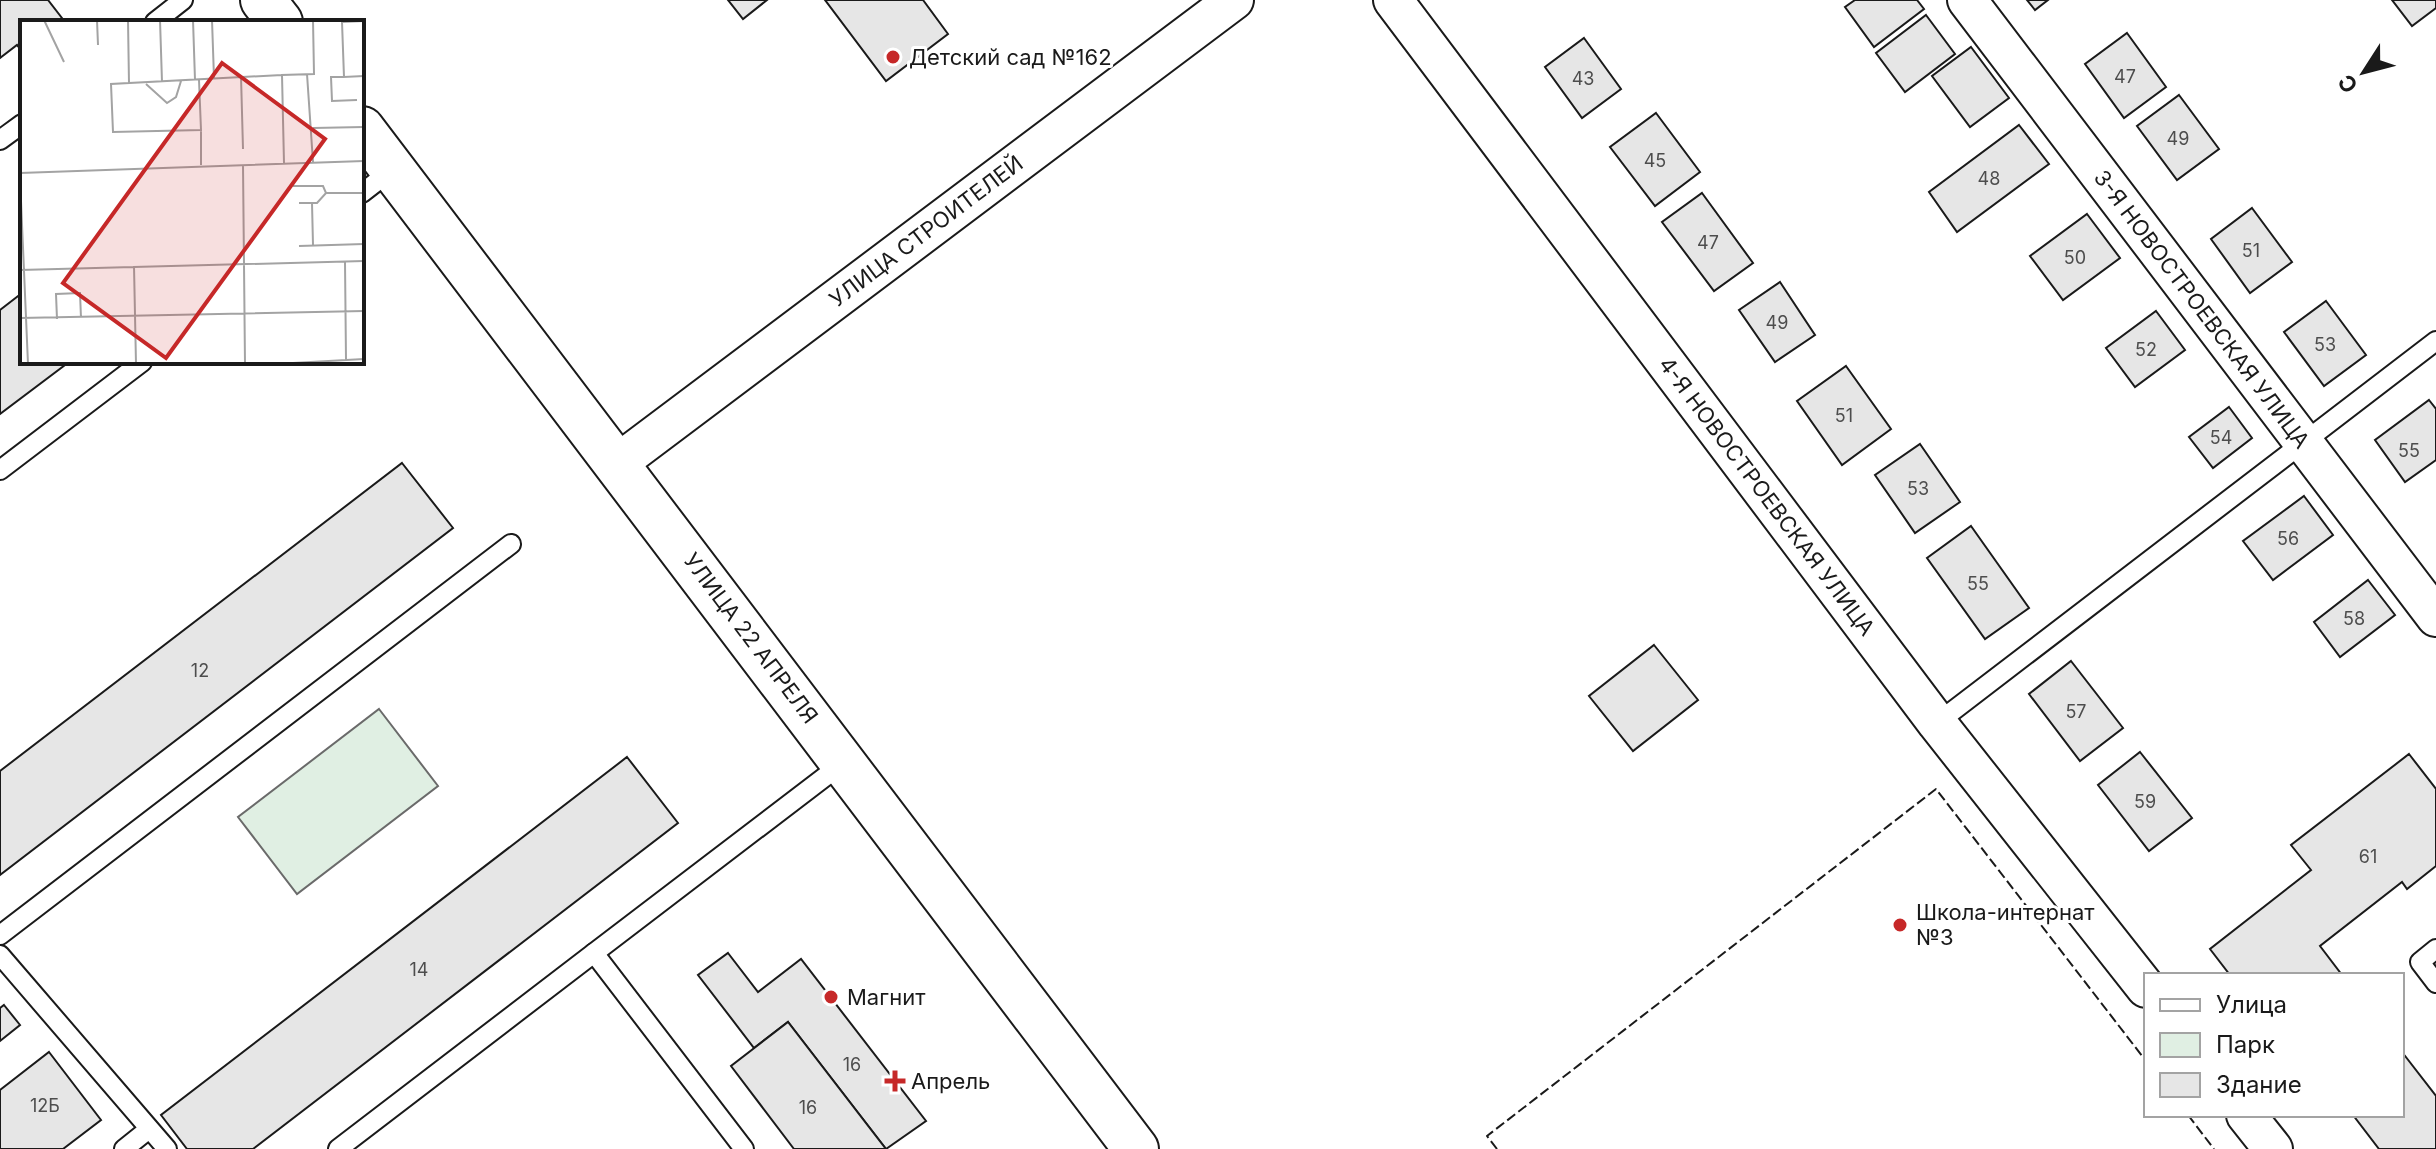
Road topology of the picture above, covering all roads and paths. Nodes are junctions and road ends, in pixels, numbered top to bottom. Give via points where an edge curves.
1 (183, 0) edge
2 (263, 0) edge
3 (1234, 0) edge
4 (1393, 0) edge
5 (1967, 0) edge
6 (158, 20) edge
7 (278, 20) edge
8 (20, 125) edge
9 (364, 136) edge
10 (0, 140) edge
11 (378, 181) edge
12 (2436, 341) edge
13 (139, 364) edge
14 (2304, 443) junction
15 (618, 463) junction
16 (0, 470) edge
17 (511, 544) dead end
18 (2436, 617) edge
19 (1937, 723) junction
20 (844, 762) junction
21 (0, 935) edge
22 (2436, 949) edge
23 (594, 953) junction
24 (0, 955) edge
25 (2436, 983) edge
26 (2144, 985) edge
27 (2248, 1117) edge
28 (149, 1129) junction
29 (124, 1149) edge
30 (167, 1149) edge
31 (338, 1149) edge
32 (744, 1149) edge
33 (1136, 1149) edge
34 (2273, 1149) edge

1 - 6 lane
2 - 7 main road
3 - 15 street, УЛИЦА СТРОИТЕЛЕЙ
4 - 19 street, 4-Я НОВОСТРОЕВСКАЯ УЛИЦА
5 - 14 street, 3-Я НОВОСТРОЕВСКАЯ УЛИЦА
8 - 10 lane
9 - 11 main road, УЛИЦА 22 АПРЕЛЯ
11 - 15 main road, УЛИЦА 22 АПРЕЛЯ
12 - 14 lane
13 - 16 lane
14 - 18 street, 3-Я НОВОСТРОЕВСКАЯ УЛИЦА
14 - 19 lane
15 - 20 main road, УЛИЦА 22 АПРЕЛЯ
17 - 21 lane
19 - 26 street, 4-Я НОВОСТРОЕВСКАЯ УЛИЦА
20 - 23 lane
20 - 33 main road, УЛИЦА 22 АПРЕЛЯ
22 - 25 lane via 2420,962
23 - 31 lane
23 - 32 lane
24 - 28 lane
27 - 34 street
28 - 29 lane
28 - 30 lane

